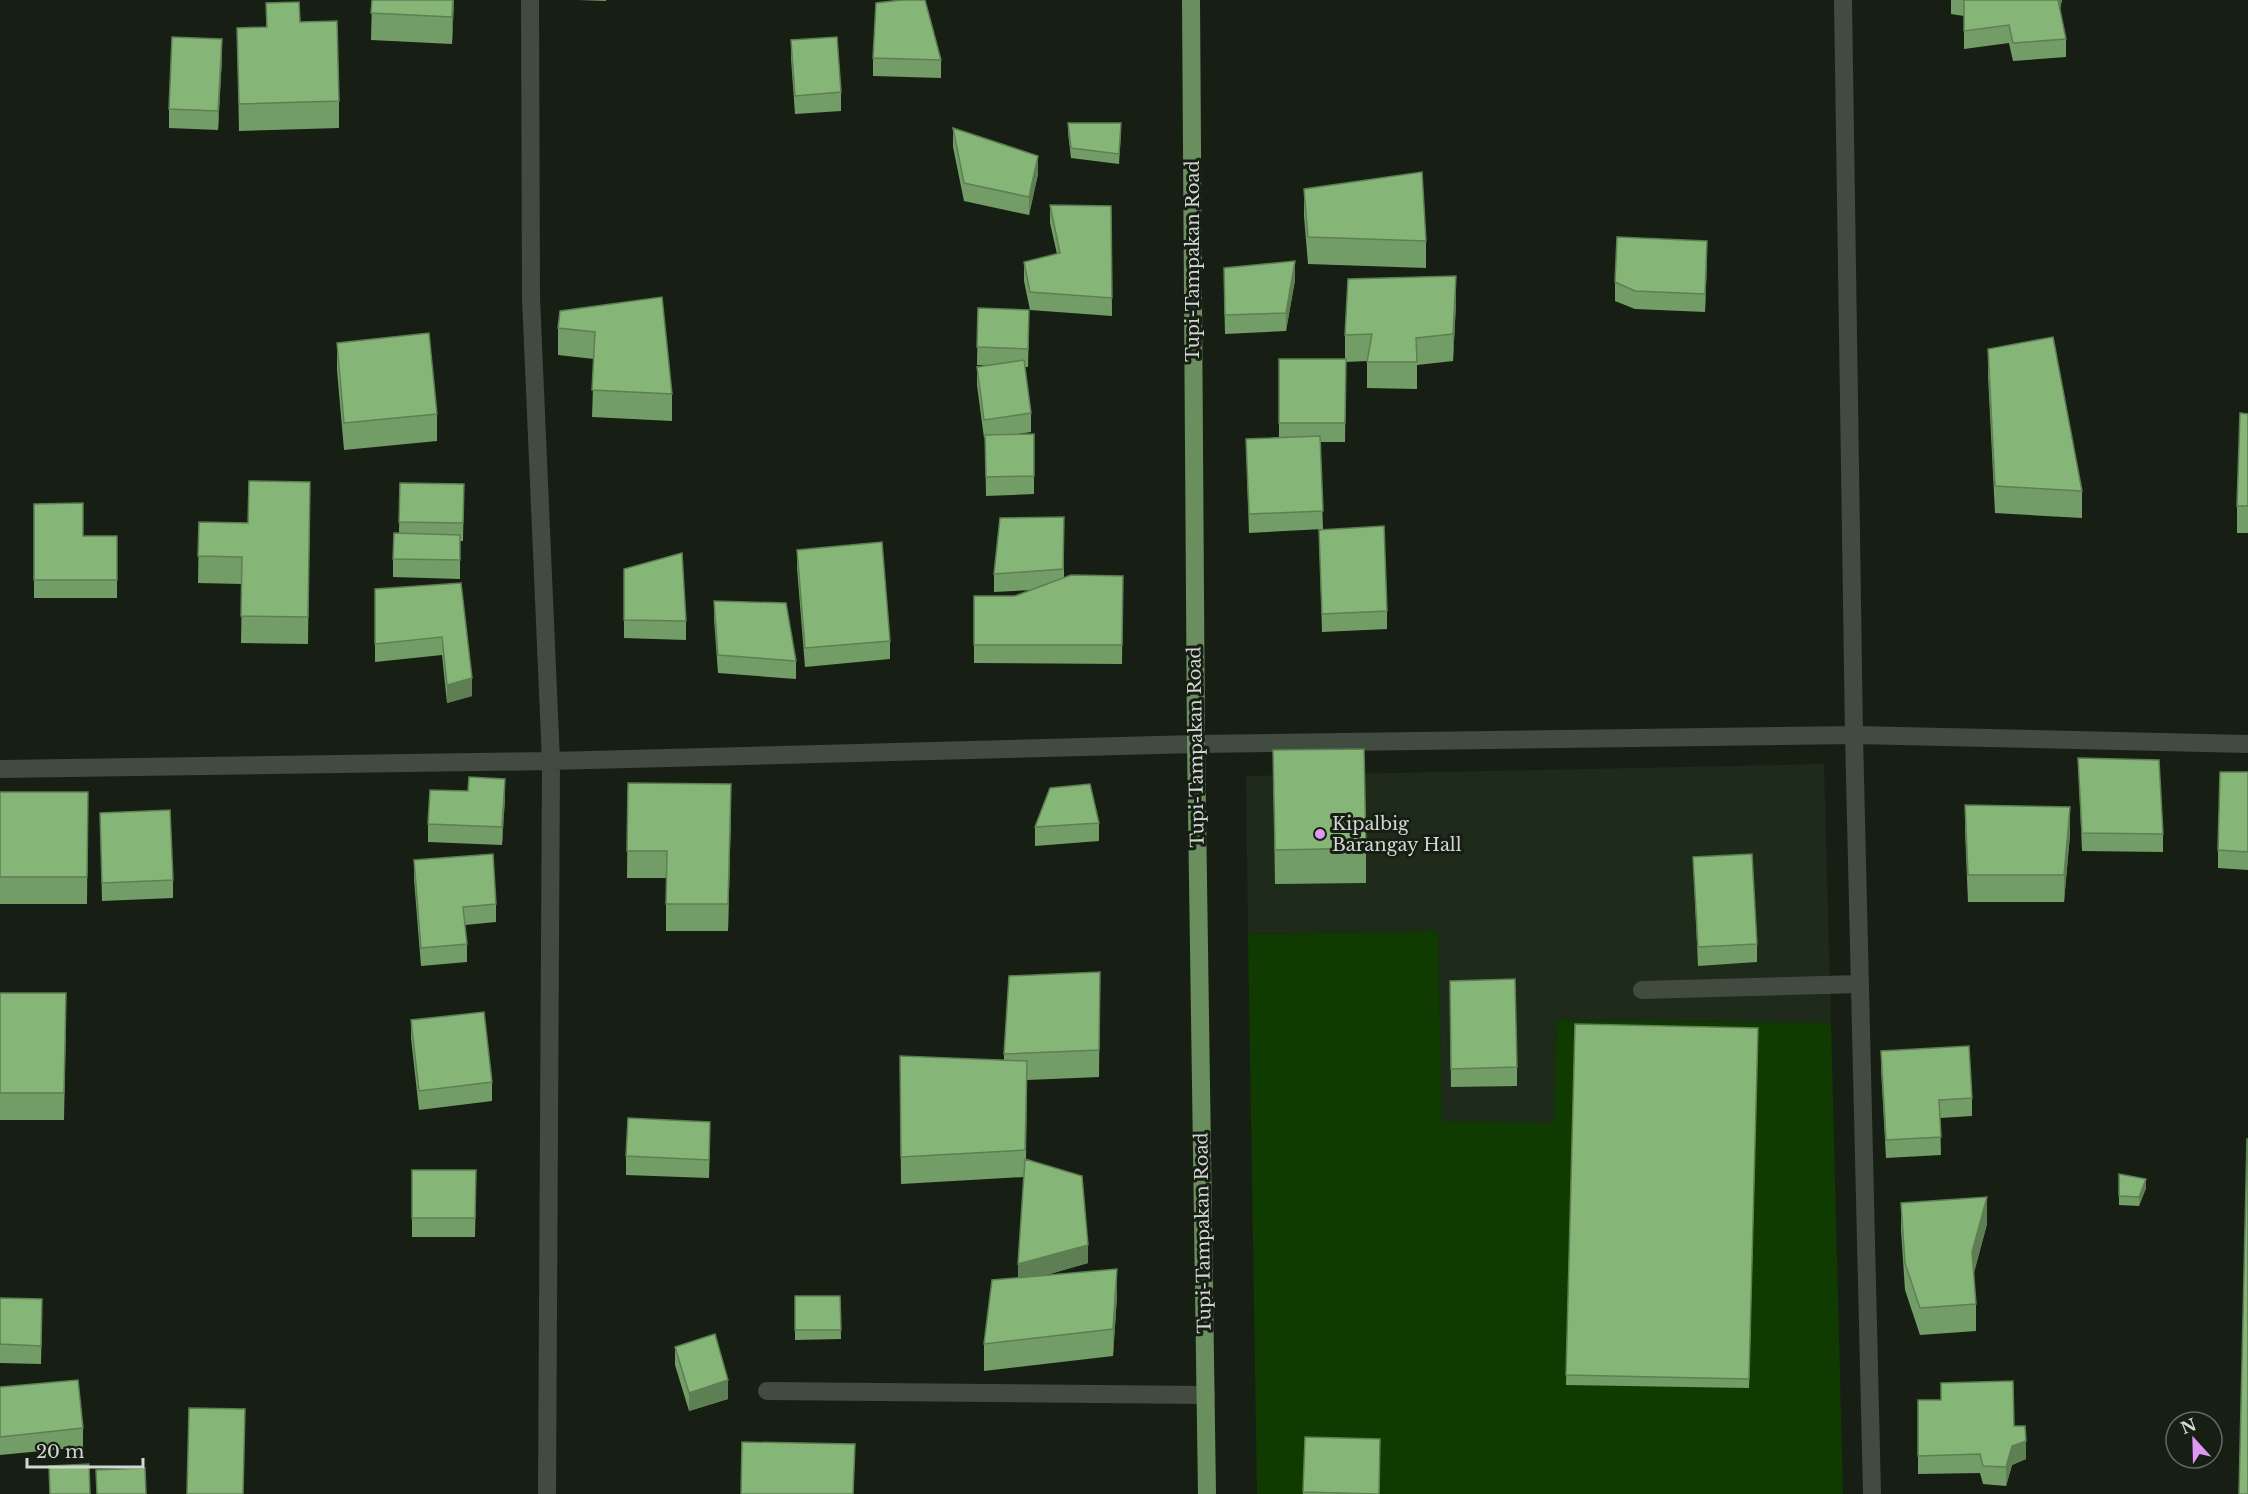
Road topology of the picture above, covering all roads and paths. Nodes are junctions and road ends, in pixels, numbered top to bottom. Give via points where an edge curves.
1 (530, 0) edge
2 (1191, 0) edge
3 (1843, 0) edge
4 (1854, 735) junction
5 (1196, 744) junction
6 (2248, 744) edge
7 (551, 761) junction
8 (0, 769) edge
9 (1860, 984) junction
10 (1642, 990) dead end
11 (767, 1391) dead end
12 (1206, 1395) junction
13 (547, 1494) edge
14 (1207, 1494) edge
15 (1872, 1494) edge

1 - 7 street via 531,298
2 - 5 main road, Tupi-Tampakan Road
3 - 4 street
4 - 5 street
4 - 6 street
4 - 9 street
5 - 7 street
5 - 12 main road, Tupi-Tampakan Road
7 - 8 street
7 - 13 street
9 - 10 street
9 - 15 street
11 - 12 street
12 - 14 main road, Tupi-Tampakan Road

